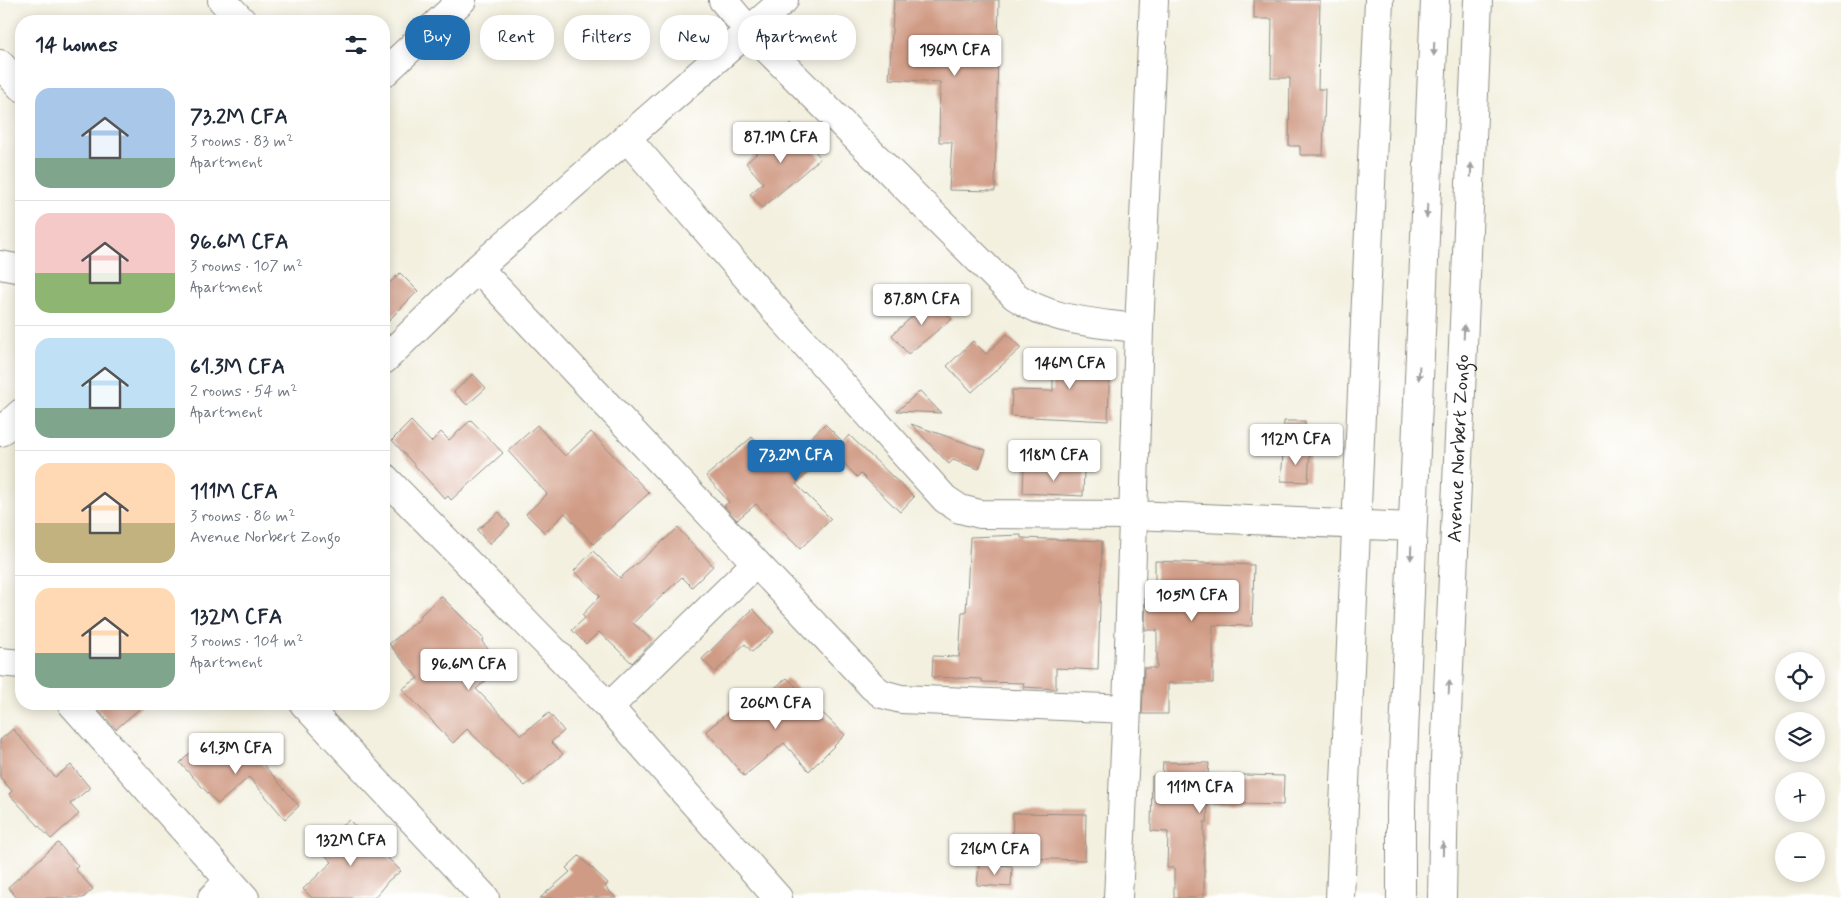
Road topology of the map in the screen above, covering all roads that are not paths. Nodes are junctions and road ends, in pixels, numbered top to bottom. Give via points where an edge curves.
1 (222, 0) edge
2 (462, 0) edge
3 (723, 0) edge
4 (784, 0) edge
5 (1154, 0) edge
6 (1379, 0) edge
7 (1435, 0) edge
8 (1478, 0) edge
9 (236, 15) edge
10 (767, 15) edge
11 (738, 18) edge
12 (738, 40) edge
13 (778, 60) edge
14 (0, 64) edge
15 (390, 67) edge
16 (15, 80) edge
17 (626, 137) junction
18 (0, 265) edge
19 (15, 267) edge
20 (478, 268) junction
21 (1139, 328) junction
22 (390, 354) edge
23 (15, 418) edge
24 (0, 432) edge
25 (390, 483) edge
26 (1134, 516) junction
27 (1356, 526) junction
28 (1412, 527) junction
29 (755, 564) junction
30 (0, 662) edge
31 (15, 663) edge
32 (608, 707) junction
33 (1127, 709) junction
34 (77, 710) edge
35 (310, 710) edge
36 (228, 893) edge
37 (485, 898) edge
38 (778, 898) edge
39 (1118, 898) edge
40 (1340, 898) edge
41 (1401, 898) edge
42 (1442, 898) edge

1 - 9 street
2 - 15 street
3 - 11 street
4 - 10 street
5 - 21 street
6 - 27 street
7 -> 28 street
42 -> 8 street, Avenue Norbert Zongo via 1444,783
12 - 17 street
13 - 21 street via 1015,296 1053,316
14 - 16 street
17 - 20 street
17 - 26 street via 782,318 952,504 980,514
18 - 19 street
20 - 22 street
20 - 29 street
21 - 26 street
23 - 24 street
25 - 32 street
26 - 27 street
26 - 33 street
27 - 28 street
27 - 40 street
28 -> 41 street via 1401,805
29 - 32 street
29 - 33 street via 860,677 890,697
30 - 31 street
32 - 38 street
33 - 39 street
34 - 36 street
35 - 37 street

